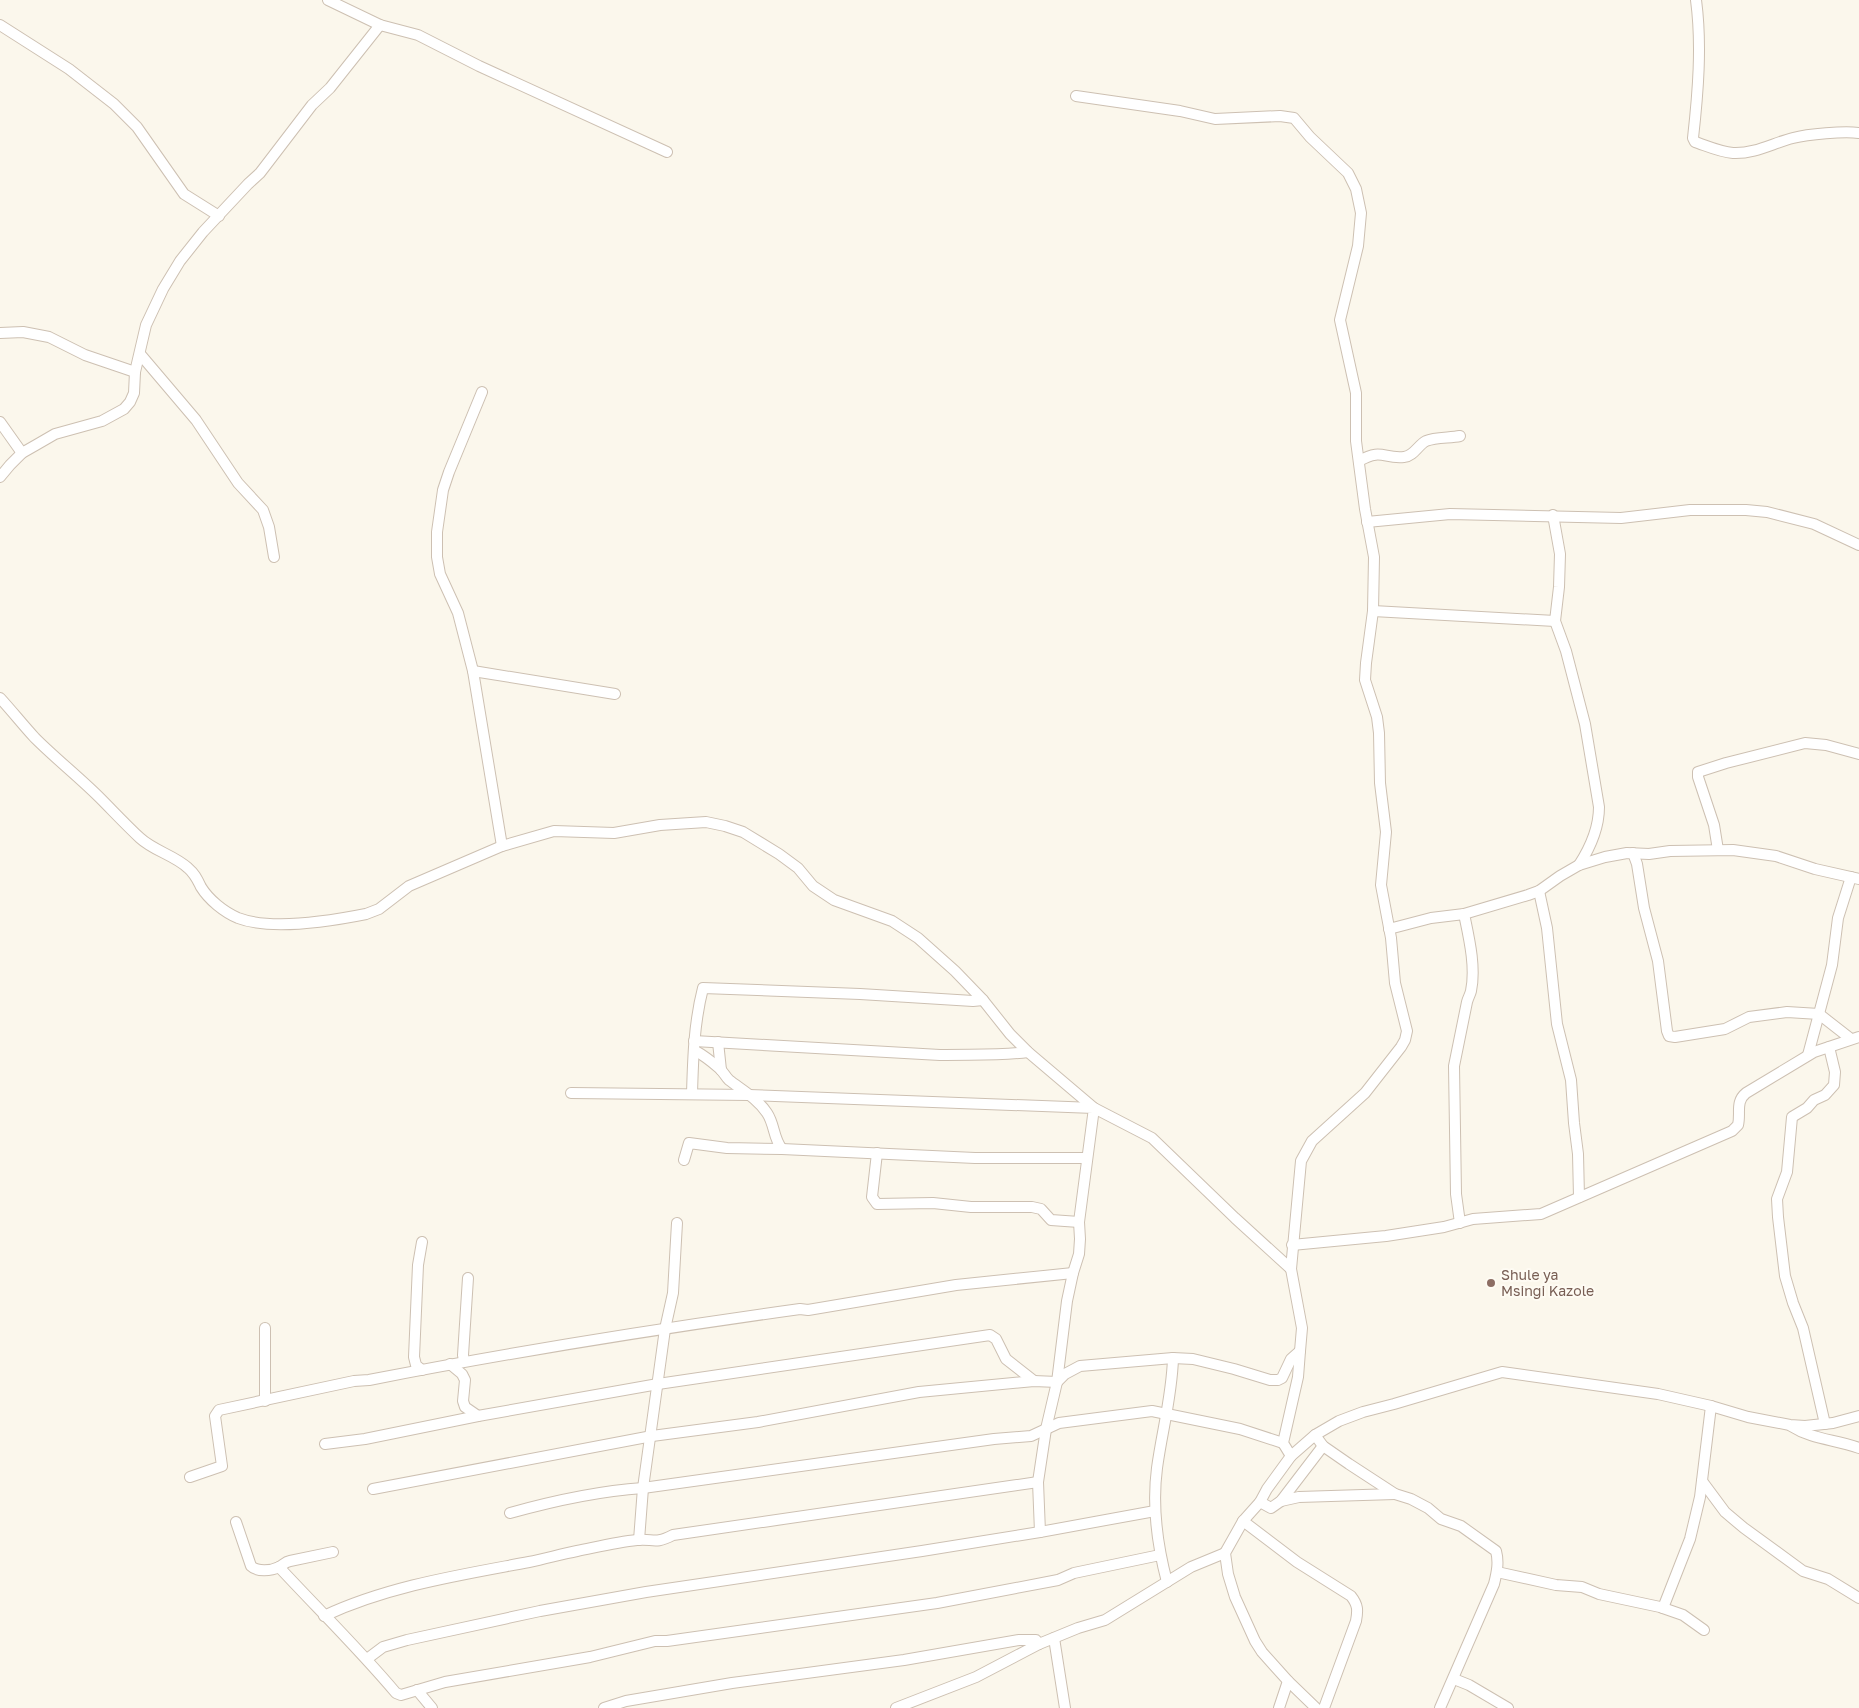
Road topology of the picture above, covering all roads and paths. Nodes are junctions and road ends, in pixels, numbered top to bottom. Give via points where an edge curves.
1 (328, 0) edge
2 (1696, 0) edge
3 (0, 25) edge
4 (380, 25) junction
5 (1076, 96) dead end
6 (1859, 133) edge
7 (668, 152) dead end
8 (219, 216) junction
9 (0, 334) edge
10 (140, 354) junction
11 (135, 372) junction
12 (482, 392) dead end
13 (0, 422) edge
14 (1460, 436) dead end
15 (22, 454) junction
16 (1359, 461) junction
17 (0, 477) edge
18 (1553, 516) junction
19 (1367, 522) junction
20 (1859, 545) edge
21 (274, 557) dead end
22 (1373, 610) junction
23 (1555, 621) junction
24 (473, 671) junction
25 (616, 694) dead end
26 (0, 698) edge
27 (1859, 754) edge
28 (502, 846) junction
29 (1718, 850) junction
30 (1633, 853) junction
31 (1579, 865) junction
32 (1855, 878) edge
33 (1539, 891) junction
34 (1464, 914) junction
35 (1389, 929) junction
36 (983, 1000) junction
37 (1819, 1014) junction
38 (1855, 1038) edge
39 (718, 1042) junction
40 (694, 1045) junction
41 (1829, 1046) junction
42 (1028, 1052) junction
43 (1808, 1055) junction
44 (721, 1070) junction
45 (571, 1093) dead end
46 (692, 1094) junction
47 (749, 1095) junction
48 (1094, 1108) junction
49 (782, 1149) junction
50 (877, 1153) junction
51 (1087, 1158) junction
52 (684, 1160) dead end
53 (1579, 1198) junction
54 (1079, 1222) junction
55 (677, 1223) dead end
56 (1460, 1223) junction
57 (422, 1242) dead end
58 (1292, 1245) junction
59 (1291, 1269) junction
60 (1072, 1273) junction
61 (468, 1278) dead end
62 (265, 1328) dead end
63 (665, 1328) junction
64 (1300, 1351) junction
65 (1173, 1358) junction
66 (464, 1361) junction
67 (450, 1364) junction
68 (422, 1370) junction
69 (1034, 1381) junction
70 (1057, 1382) junction
71 (658, 1384) junction
72 (265, 1400) junction
73 (1711, 1406) junction
74 (1167, 1413) junction
75 (478, 1416) junction
76 (1859, 1416) edge
77 (1825, 1424) junction
78 (1790, 1425) junction
79 (1046, 1429) junction
80 (1315, 1435) junction
81 (652, 1436) junction
82 (1283, 1443) junction
83 (325, 1444) dead end
84 (1323, 1446) junction
85 (1859, 1448) edge
86 (1291, 1456) junction
87 (190, 1477) dead end
88 (1702, 1481) junction
89 (1038, 1482) junction
90 (643, 1488) junction
91 (373, 1489) dead end
92 (1395, 1494) junction
93 (1281, 1501) junction
94 (1260, 1502) junction
95 (1155, 1511) junction
96 (510, 1512) dead end
97 (1242, 1521) junction
98 (236, 1522) dead end
99 (1040, 1532) junction
100 (639, 1540) junction
101 (333, 1552) dead end
102 (1225, 1553) junction
103 (1160, 1555) junction
104 (279, 1567) junction
105 (1497, 1572) junction
106 (1167, 1582) junction
107 (1859, 1598) edge
108 (1663, 1608) junction
109 (324, 1616) junction
110 (1704, 1630) dead end
111 (1054, 1638) junction
112 (1039, 1644) junction
113 (367, 1659) junction
114 (1454, 1678) junction
115 (1288, 1681) junction
116 (417, 1690) junction
117 (432, 1708) edge
118 (604, 1708) edge
119 (896, 1708) edge
120 (1065, 1708) edge
121 (1279, 1708) edge
122 (1316, 1708) edge
123 (1324, 1708) edge
124 (1440, 1708) edge
125 (1508, 1708) edge

1 - 4 street
2 - 6 street via 1698,84 1695,142 1726,152 1744,152 1795,138
3 - 8 street via 69,69 114,104 137,127 184,194
4 - 7 street via 418,35
4 - 8 street via 260,173
5 - 16 street via 1215,119 1294,118 1351,177 1360,204 1360,230 1340,320 1356,394 1355,431
8 - 10 street via 189,248 162,289 146,325
9 - 11 street via 24,332 49,337 85,355
10 - 11 street
10 - 21 street via 196,420 238,483 262,510 269,527
11 - 15 street via 134,393 124,409 102,421 55,434
12 - 24 street via 443,490 437,532 440,574 458,613
13 - 15 street
14 - 16 street via 1423,442 1404,457 1373,454
15 - 17 street
16 - 19 street
18 - 19 street via 1450,514
18 - 20 street via 1622,518 1690,510 1746,510 1814,524
18 - 23 street via 1560,554
19 - 22 street via 1374,557
22 - 23 street
22 - 35 street via 1366,680 1379,733 1380,783 1386,832 1381,885
23 - 31 street via 1585,724 1599,806 1591,845
24 - 25 street
24 - 28 street
26 - 28 street via 35,738 140,838 184,865 222,910 238,918 284,925 366,914 409,886
27 - 29 street via 1826,744 1806,743 1698,772
28 - 36 street via 554,831 614,833 689,822 725,826 779,854 798,868 813,886 834,900 892,921 918,938
29 - 30 street
29 - 32 street via 1768,854 1802,866
30 - 31 street
30 - 37 street via 1658,961 1670,1036 1724,1030 1744,1019 1775,1013
31 - 33 street
32 - 37 street via 1838,918 1832,965
33 - 34 street
33 - 53 street via 1547,928 1556,1019 1571,1080
34 - 35 street via 1431,918
34 - 56 street via 1472,980 1454,1066 1456,1194
35 - 58 street via 1406,1040 1365,1094 1307,1148 1301,1161
36 - 40 street via 703,988
36 - 42 street
37 - 38 street
37 - 43 street
38 - 41 street
39 - 40 street
39 - 42 street via 940,1055 999,1056
39 - 44 street
40 - 44 street
40 - 46 street
41 - 43 street
41 - 77 street via 1836,1072 1834,1085 1792,1117 1787,1172 1777,1199 1786,1276 1803,1328
42 - 48 street
43 - 53 street via 1743,1096 1739,1105 1739,1122 1732,1131
44 - 47 street
45 - 46 street
46 - 47 street
47 - 48 street
47 - 49 street via 769,1115 777,1143
48 - 51 street
48 - 59 street via 1152,1138
49 - 50 street
49 - 52 street via 689,1144
50 - 51 street via 975,1158
50 - 54 street via 872,1198 877,1204 1032,1207 1041,1209 1051,1220
51 - 54 street
53 - 56 street via 1541,1214 1473,1219
54 - 60 street via 1079,1254
55 - 63 street via 673,1293
56 - 58 street via 1386,1236
57 - 68 street via 414,1349 416,1365
58 - 59 street
59 - 64 street via 1302,1328
60 - 63 street via 956,1285 808,1310
60 - 70 street
61 - 66 street
62 - 72 street
63 - 66 street
63 - 71 street
64 - 65 street via 1278,1380 1193,1359
64 - 82 street via 1298,1377
65 - 70 street via 1080,1366 1064,1374
65 - 74 street
66 - 67 street
67 - 68 street
67 - 75 street via 465,1380 465,1407
68 - 72 street
69 - 70 street
69 - 71 street via 1006,1359 996,1339 990,1335
69 - 81 street via 919,1392 758,1422
70 - 79 street
71 - 75 street
71 - 81 street
72 - 87 street via 217,1412 222,1466
73 - 78 street
73 - 80 street via 1658,1394 1502,1372 1363,1412
73 - 88 street
74 - 79 street via 1134,1412 1060,1423
74 - 82 street
74 - 95 street via 1157,1469
75 - 83 street
76 - 77 street
77 - 78 street
78 - 85 street via 1803,1434
79 - 89 street
79 - 90 street via 1031,1436
80 - 84 street
80 - 86 street
81 - 90 street
81 - 91 street
82 - 86 street
84 - 92 street
84 - 93 street
86 - 94 street
88 - 107 street via 1725,1512 1744,1528 1803,1571 1828,1579
88 - 108 street via 1690,1539
89 - 99 street
89 - 100 street via 673,1535 654,1542
90 - 96 street
90 - 100 street
92 - 93 street via 1299,1496
92 - 105 street via 1428,1508 1441,1519 1461,1526 1492,1546 1498,1557
93 - 94 street via 1271,1508
94 - 97 street
95 - 99 street
95 - 103 street
97 - 102 street
97 - 123 street via 1357,1603 1356,1621
98 - 104 street via 250,1566 258,1571
99 - 113 street via 540,1610 407,1640 383,1648
100 - 109 street via 451,1576 350,1604
101 - 104 street via 290,1561
102 - 106 street via 1191,1567
102 - 115 street via 1235,1597 1255,1641
103 - 106 street
103 - 116 street via 1074,1573 1058,1580 946,1601 655,1641 590,1657 445,1682
104 - 109 street
105 - 108 street via 1556,1585 1582,1587
105 - 114 street
106 - 111 street via 1105,1620
108 - 110 street via 1683,1615
109 - 113 street
111 - 112 street
111 - 120 street
112 - 118 street via 1036,1640 1018,1640 904,1660 626,1700
112 - 119 street via 976,1677
113 - 116 street via 396,1693 405,1695
114 - 124 street
114 - 125 street
115 - 121 street
115 - 122 street
116 - 117 street

